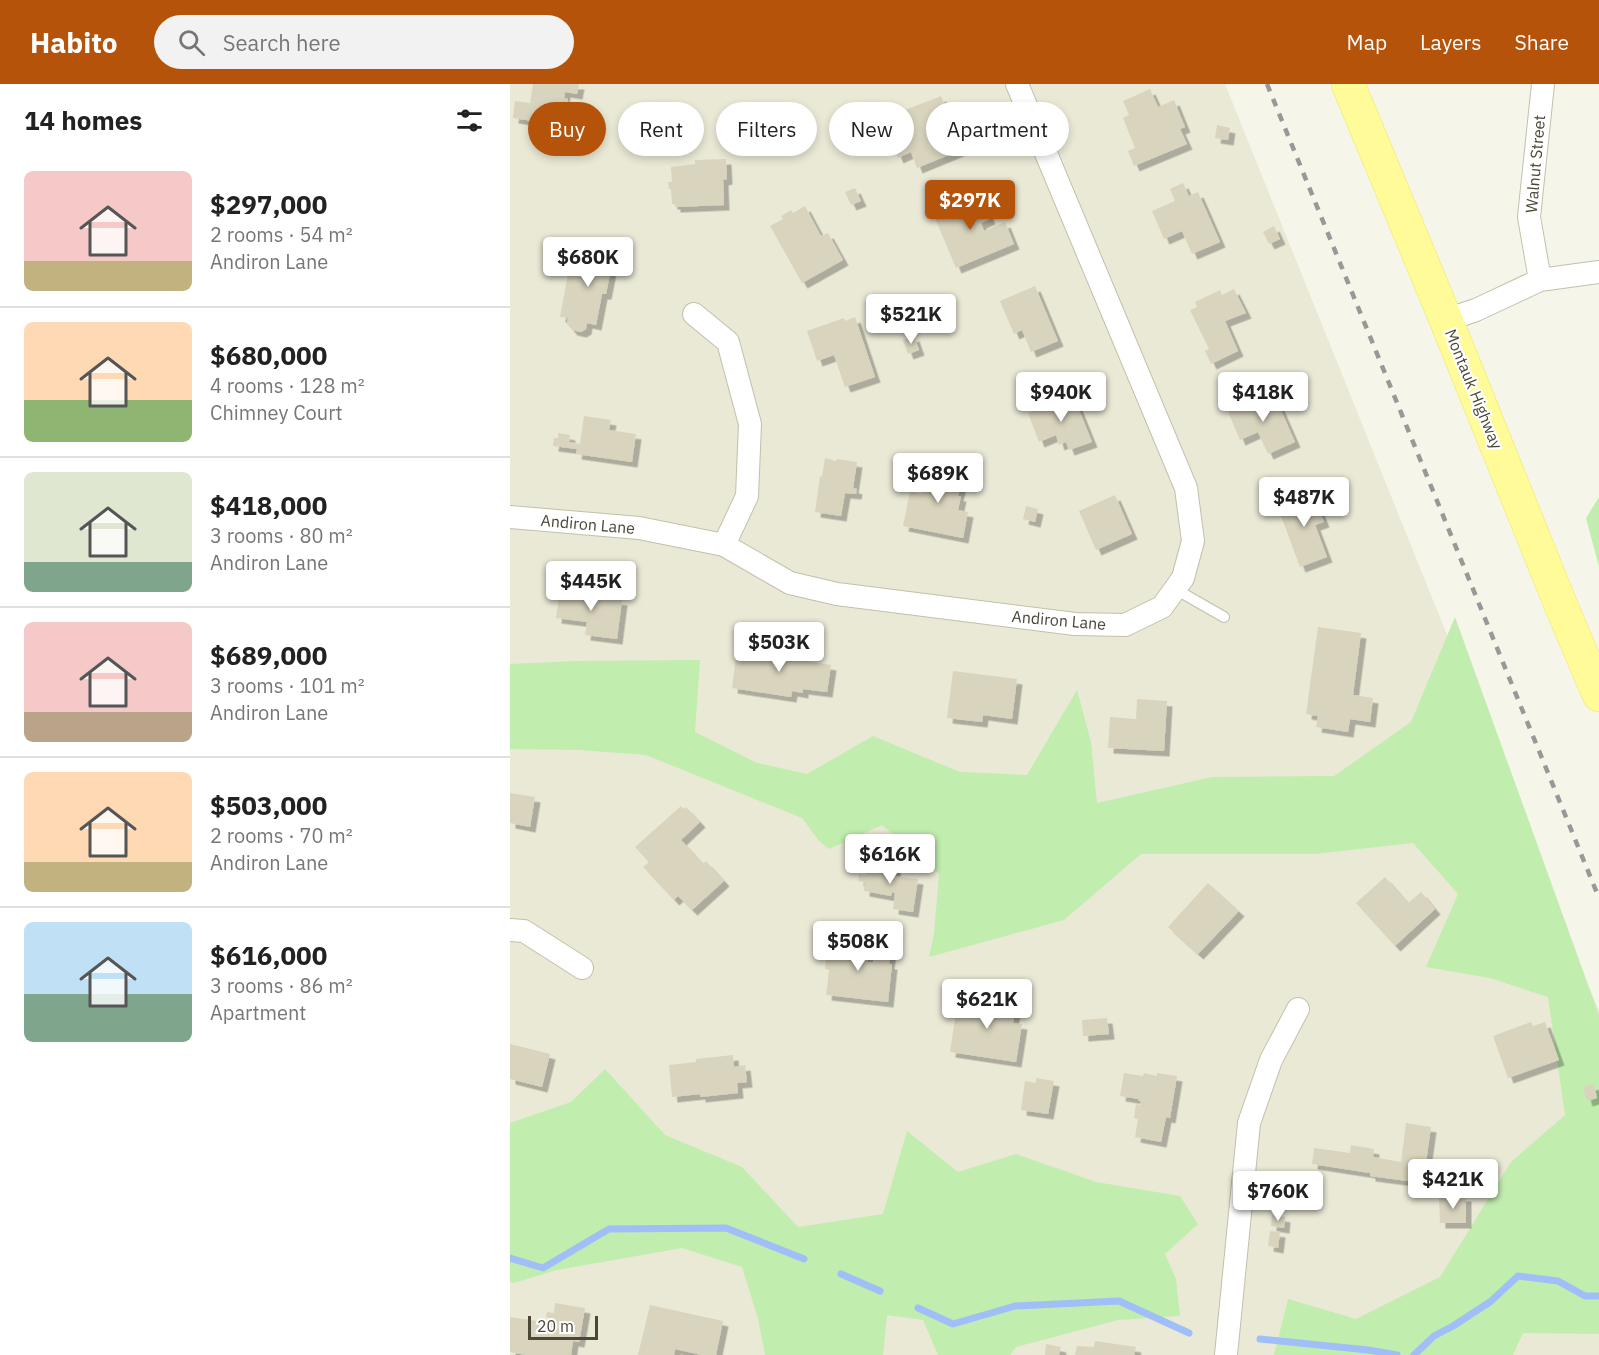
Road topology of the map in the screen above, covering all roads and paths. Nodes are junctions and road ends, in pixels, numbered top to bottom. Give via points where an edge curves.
1 (1017, 84) edge
2 (1348, 84) edge
3 (1543, 84) edge
4 (1599, 272) edge
5 (1540, 280) junction
6 (694, 314) dead end
7 (1446, 320) junction
8 (510, 517) edge
9 (724, 545) junction
10 (1175, 589) junction
11 (1224, 617) dead end
12 (1599, 695) edge
13 (510, 930) edge
14 (582, 968) dead end
15 (1298, 1009) dead end
16 (1226, 1355) edge

1 - 10 street, Andiron Lane via 1186,488 1193,541 1183,578
2 - 7 main road, Montauk Highway
3 - 5 street, Walnut Street via 1529,217
4 - 5 street
5 - 7 street
6 - 9 street via 728,342 750,424 747,496
7 - 12 main road, Montauk Highway
8 - 9 street, Andiron Lane via 639,528
9 - 10 street, Andiron Lane via 790,583 837,594 1075,624 1125,625 1162,606
10 - 11 lane
13 - 14 street via 524,931
15 - 16 street via 1271,1060 1249,1123

